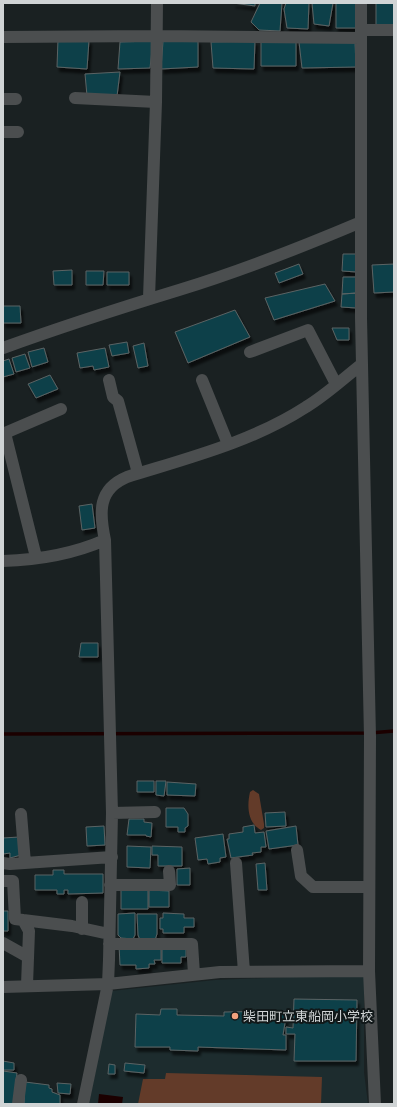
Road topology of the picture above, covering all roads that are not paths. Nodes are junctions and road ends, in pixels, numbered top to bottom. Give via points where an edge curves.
1 (158, 3) edge
2 (361, 3) edge
3 (394, 30) edge
4 (361, 34) junction
5 (157, 36) junction
6 (3, 37) edge
7 (76, 98) dead end
8 (3, 99) edge
9 (16, 99) dead end
10 (156, 102) junction
11 (3, 132) edge
12 (18, 132) dead end
13 (362, 222) junction
14 (149, 298) junction
15 (3, 348) edge
16 (250, 352) dead end
17 (362, 364) junction
18 (109, 380) dead end
19 (202, 380) dead end
20 (336, 384) junction
21 (61, 409) dead end
22 (228, 444) junction
23 (138, 473) junction
24 (105, 540) junction
25 (36, 558) junction
26 (3, 561) edge
27 (156, 812) dead end
28 (112, 813) junction
29 (21, 814) dead end
30 (297, 850) dead end
31 (112, 857) junction
32 (3, 863) edge
33 (25, 863) junction
34 (236, 863) dead end
35 (169, 871) dead end
36 (3, 880) edge
37 (110, 885) junction
38 (369, 887) junction
39 (82, 902) dead end
40 (23, 920) junction
41 (82, 929) junction
42 (109, 939) junction
43 (3, 944) edge
44 (28, 958) junction
45 (369, 971) junction
46 (244, 972) junction
47 (194, 974) junction
48 (108, 984) junction
49 (27, 985) junction
50 (3, 987) edge
51 (21, 1080) dead end
52 (18, 1104) edge
53 (83, 1104) edge
54 (375, 1104) edge

1 - 5 street
2 - 4 street
3 - 4 street
4 - 5 street
4 - 13 street
5 - 6 street
5 - 10 street
7 - 10 street
8 - 9 street
10 - 14 street
11 - 12 street
13 - 14 street via 298,248 180,290
13 - 17 street
14 - 15 street
16 - 20 street via 308,330
17 - 20 street
17 - 38 street via 370,732
18 - 23 street via 113,397 118,401
19 - 22 street
20 - 22 street via 280,422 249,438
21 - 25 street via 5,433
22 - 23 street
23 - 24 street via 118,480 105,494 100,518
24 - 25 street via 83,549
24 - 28 street
25 - 26 street
27 - 28 street
28 - 31 street
29 - 33 street
30 - 38 street via 300,876 313,887
31 - 33 street
31 - 37 street
32 - 33 street
34 - 46 street
35 - 37 street via 170,885
36 - 40 street via 13,881 14,919
37 - 42 street
38 - 45 street
39 - 41 street
40 - 41 street
40 - 44 street via 29,931
41 - 42 street
42 - 47 street via 192,944
42 - 48 street
43 - 44 street
44 - 49 street
45 - 46 street
45 - 54 street
46 - 47 street
47 - 48 street
48 - 49 street
48 - 53 street
49 - 50 street
51 - 52 street

